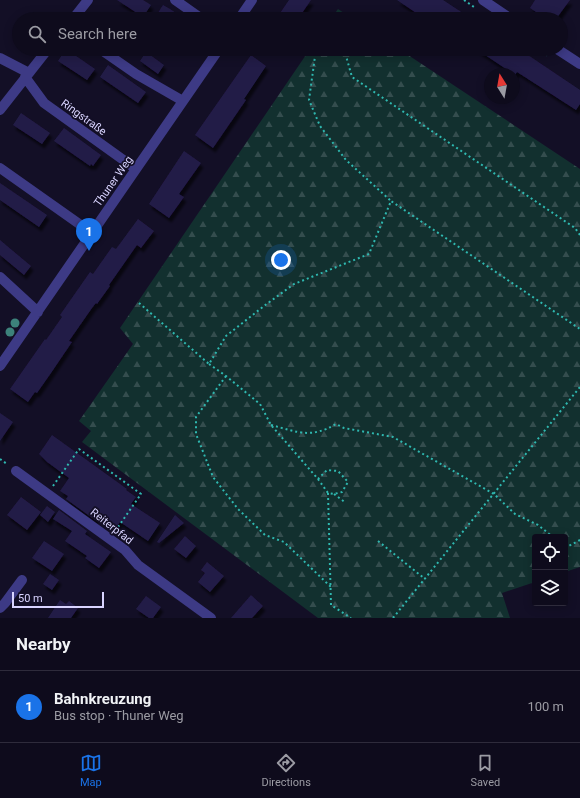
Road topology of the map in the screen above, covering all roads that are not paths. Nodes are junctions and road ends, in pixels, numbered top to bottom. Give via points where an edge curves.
1 (88, 0) edge
2 (175, 0) edge
3 (252, 0) edge
4 (485, 3) edge
5 (79, 12) edge
6 (192, 12) edge
7 (244, 12) edge
8 (500, 12) edge
9 (42, 56) edge
10 (110, 56) edge
11 (214, 56) edge
12 (568, 56) edge
13 (0, 58) edge
14 (580, 64) edge
15 (27, 75) junction
16 (183, 101) junction
17 (0, 110) edge
18 (0, 168) edge
19 (136, 169) junction
20 (92, 233) junction
21 (0, 277) edge
22 (38, 312) junction
23 (0, 366) edge
24 (16, 471) dead end
25 (22, 580) dead end
26 (0, 608) edge
27 (211, 618) edge

1 - 5 street
2 - 6 street
3 - 7 street
4 - 8 street
9 - 15 street
10 - 16 street
11 - 16 street, Thuner Weg
12 - 14 street
13 - 15 street, Ringstraße
15 - 17 street
15 - 19 street, Ringstraße via 44,103
16 - 19 street, Thuner Weg
18 - 20 street
19 - 20 street, Thuner Weg
20 - 22 street, Thuner Weg
21 - 22 street
22 - 23 street, Thuner Weg
24 - 27 street, Reiterpfad via 125,550 138,565
25 - 26 street

